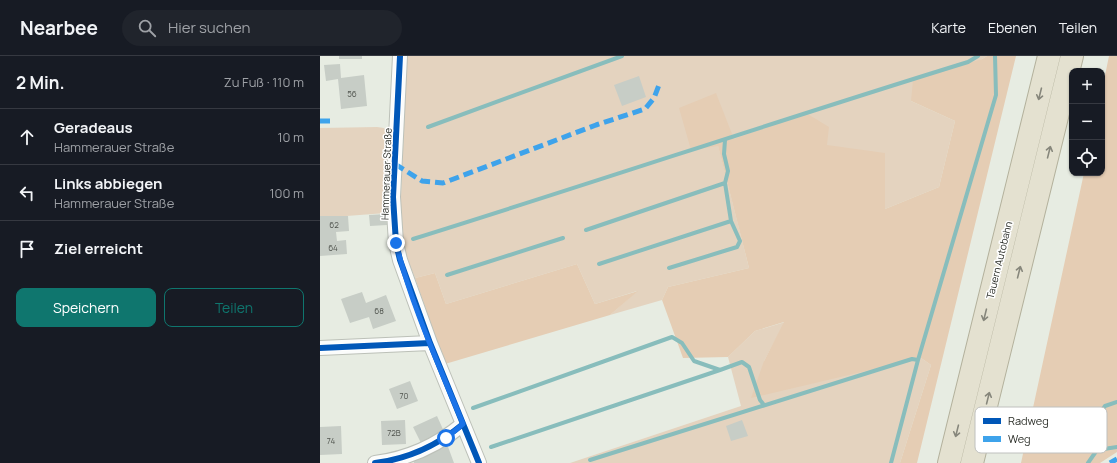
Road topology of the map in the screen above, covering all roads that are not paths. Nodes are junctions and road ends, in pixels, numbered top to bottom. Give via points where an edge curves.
1 (400, 56) edge
2 (1049, 56) edge
3 (1072, 56) edge
4 (430, 343) junction
5 (320, 348) edge
6 (986, 407) edge
7 (463, 424) junction
8 (975, 451) edge
9 (375, 463) edge
10 (478, 463) edge
11 (949, 463) edge
12 (972, 463) edge

1 - 4 street, Hammerauer Straße via 394,222 400,260
2 -> 11 highway, Tauern Autobahn
6 -> 3 highway
4 - 5 street
4 - 7 street, Hammerauer Straße
7 - 9 street via 446,438 427,447 391,461
7 - 10 street, Hammerauer Straße
12 -> 8 highway

